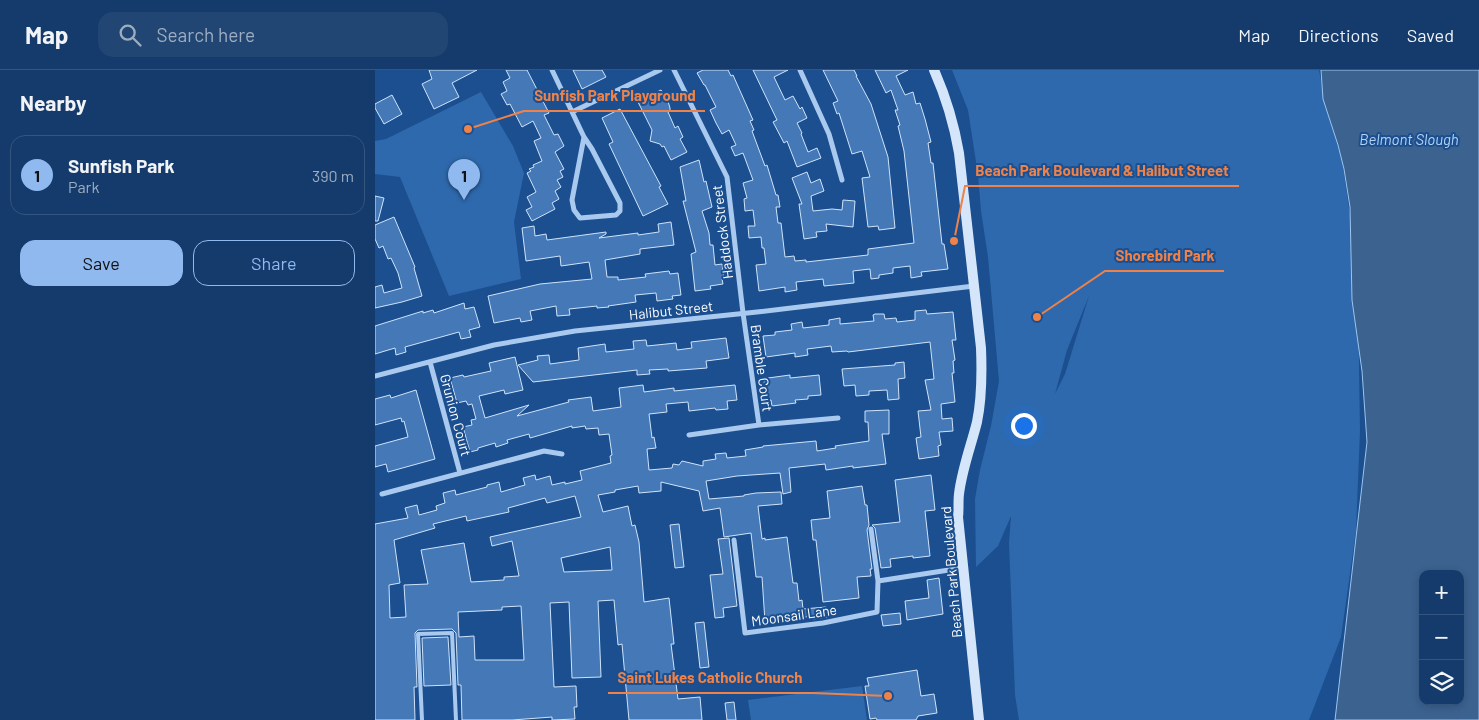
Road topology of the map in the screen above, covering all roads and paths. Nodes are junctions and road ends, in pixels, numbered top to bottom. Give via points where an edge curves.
1 (552, 70) edge
2 (660, 70) edge
3 (674, 70) edge
4 (800, 70) edge
5 (934, 70) edge
6 (572, 112) junction
7 (583, 137) junction
8 (842, 180) dead end
9 (974, 286) junction
10 (743, 313) junction
11 (430, 362) junction
12 (375, 376) edge
13 (838, 418) dead end
14 (759, 426) junction
15 (689, 435) dead end
16 (562, 454) dead end
17 (460, 473) junction
18 (382, 494) dead end
19 (871, 528) dead end
20 (734, 540) dead end
21 (963, 568) junction
22 (878, 581) junction
23 (422, 720) edge
24 (456, 720) edge
25 (979, 720) edge

1 - 6 street
2 - 6 street
3 - 10 street, Haddock Street via 727,177
4 - 8 street via 829,134
5 - 9 main road, Beach Park Boulevard via 954,124
6 - 7 street
7 - 7 street via 572,200 574,210 580,218 616,215 620,203
9 - 10 street, Halibut Street
9 - 21 main road, Beach Park Boulevard via 982,371 981,398 959,493
10 - 11 street, Halibut Street via 575,331 494,345
10 - 14 street, Bramble Court
11 - 12 street, Halibut Street
11 - 17 street, Grunion Court
13 - 14 street, Bramble Court
14 - 15 street, Bramble Court
16 - 17 street, Grunion Court via 544,451
17 - 18 street, Grunion Court
19 - 22 street, Moonsail Lane
20 - 22 street, Moonsail Lane via 745,633 877,612
21 - 22 street
21 - 25 main road, Beach Park Boulevard
23 - 24 lane via 418,634 451,633

